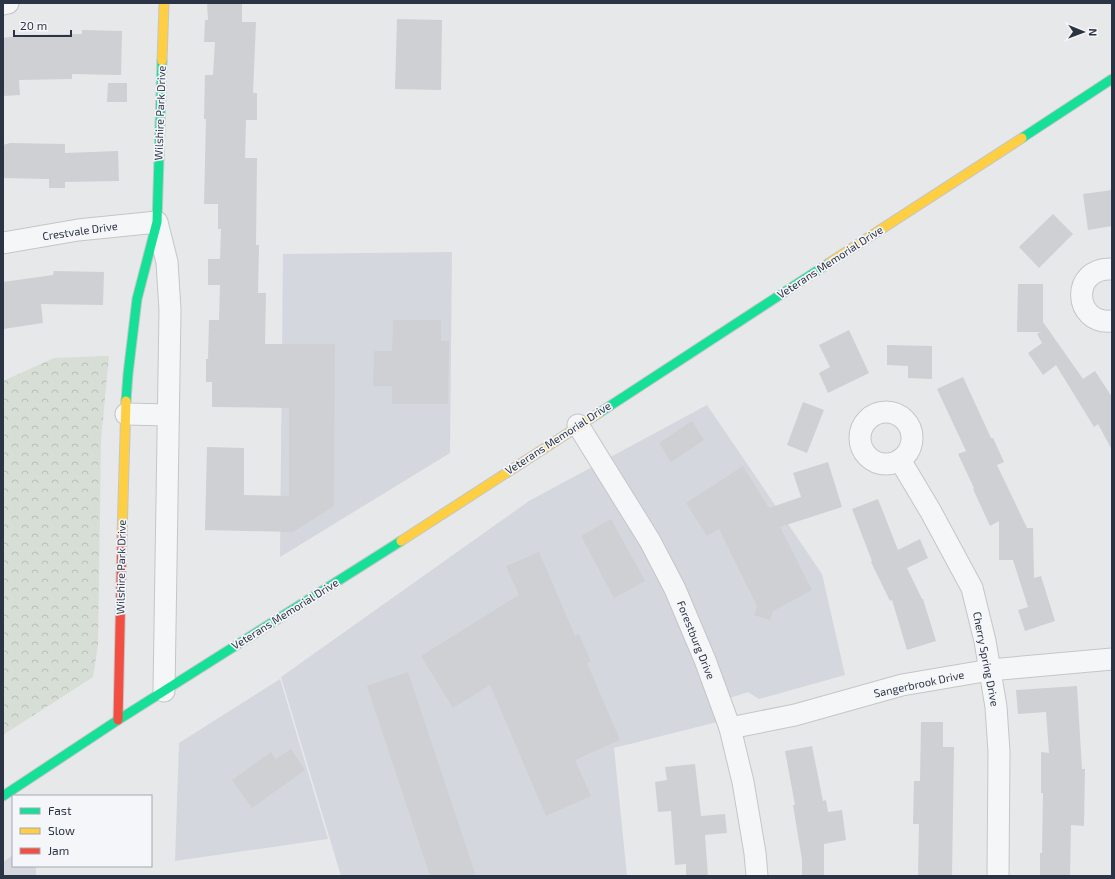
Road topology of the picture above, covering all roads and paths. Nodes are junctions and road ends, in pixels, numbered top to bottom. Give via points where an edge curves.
1 (8, 3) edge
2 (164, 3) edge
3 (3, 4) edge
4 (1112, 79) edge
5 (157, 222) junction
6 (3, 243) edge
7 (1112, 269) edge
8 (1112, 321) edge
9 (126, 414) junction
10 (168, 415) junction
11 (578, 425) junction
12 (900, 460) dead end
13 (1112, 660) edge
14 (990, 670) junction
15 (164, 691) junction
16 (118, 720) junction
17 (730, 728) junction
18 (3, 796) edge
19 (757, 876) edge
20 (998, 876) edge

1 - 3 street
2 - 5 main road, Wilshire Park Drive
4 - 11 main road, Veterans Memorial Drive
5 - 6 street, Crestvale Drive via 78,230
5 - 9 main road, Wilshire Park Drive via 137,299
5 - 10 street, Wilshire Park Drive via 167,262 170,310
7 - 8 street via 1094,272 1087,278 1081,293 1085,309 1091,316 1098,320
9 - 10 street
9 - 16 main road, Wilshire Park Drive
10 - 15 street, Wilshire Park Drive
11 - 15 main road, Veterans Memorial Drive
11 - 17 street, Forestburg Drive via 650,541 675,589
12 - 14 street, Cherry Spring Drive via 972,588
13 - 14 street, Sangerbrook Drive
14 - 17 street, Sangerbrook Drive via 902,685 795,715
14 - 20 street, Cherry Spring Drive via 999,752
15 - 16 main road, Veterans Memorial Drive
16 - 18 main road, Veterans Memorial Drive
17 - 19 street, Forestburg Drive via 743,782

